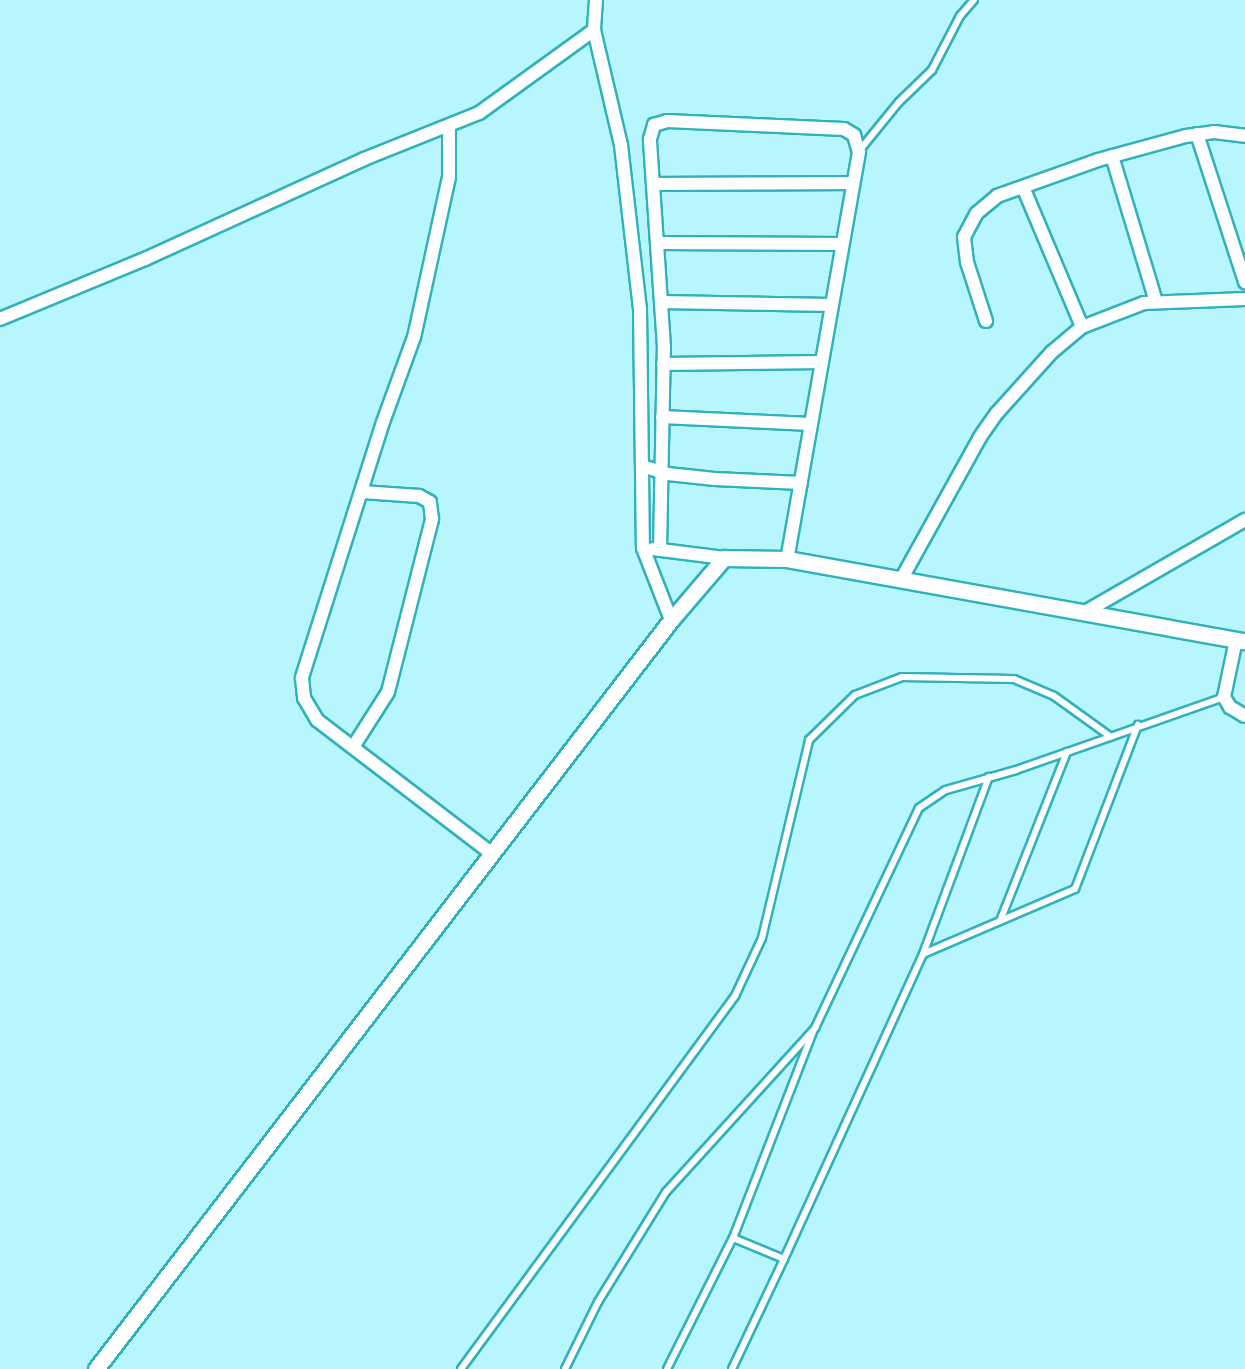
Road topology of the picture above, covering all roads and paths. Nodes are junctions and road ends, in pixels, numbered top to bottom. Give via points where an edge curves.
1 (595, 0) edge
2 (974, 0) edge
3 (594, 30) junction
4 (449, 126) junction
5 (1197, 134) junction
6 (1245, 136) edge
7 (859, 152) junction
8 (1112, 156) junction
9 (853, 183) junction
10 (654, 184) junction
11 (1023, 187) junction
12 (659, 243) junction
13 (842, 244) junction
14 (1245, 282) edge
15 (1245, 299) edge
16 (661, 302) junction
17 (1156, 302) junction
18 (832, 305) junction
19 (0, 319) edge
20 (986, 321) dead end
21 (1082, 327) junction
22 (822, 362) junction
23 (663, 364) junction
24 (662, 417) junction
25 (811, 424) junction
26 (642, 466) junction
27 (660, 472) junction
28 (801, 483) junction
29 (362, 492) junction
30 (1245, 520) edge
31 (643, 548) junction
32 (660, 550) junction
33 (724, 558) junction
34 (788, 559) junction
35 (902, 578) junction
36 (1085, 612) junction
37 (671, 620) junction
38 (1240, 640) edge
39 (1224, 697) junction
40 (1245, 716) edge
41 (1138, 725) junction
42 (1111, 736) junction
43 (352, 747) junction
44 (1067, 752) junction
45 (989, 777) junction
46 (492, 854) junction
47 (1000, 921) junction
48 (923, 954) junction
49 (815, 1028) junction
50 (733, 1238) junction
51 (784, 1259) junction
52 (96, 1369) edge
53 (461, 1369) edge
54 (565, 1369) edge
55 (667, 1369) edge
56 (732, 1369) edge

1 - 3 street
2 - 7 lane via 960,16 932,69
3 - 4 street via 479,113
3 - 26 street via 621,145 640,309
4 - 19 street via 364,159
4 - 29 street via 449,177 440,231 414,337
5 - 6 street
5 - 8 street
5 - 14 street
7 - 9 street
7 - 10 street via 854,135 844,129 667,121 654,124 650,139
8 - 11 street
8 - 17 street
9 - 10 street
9 - 13 street
10 - 12 street
11 - 20 street via 997,196 977,213 963,237
11 - 21 street
12 - 13 street
12 - 16 street
13 - 18 street
15 - 17 street
16 - 18 street
16 - 23 street
17 - 21 street
18 - 22 street
21 - 35 street via 1052,352 997,413
22 - 23 street
22 - 25 street
23 - 24 street
24 - 25 street
24 - 27 street
25 - 28 street
26 - 27 street
26 - 31 street
27 - 28 street
27 - 32 street
28 - 34 street
29 - 43 street via 302,678 304,698 317,720
29 - 43 street via 419,496 430,502 432,519 388,692
30 - 36 street
31 - 32 street
31 - 37 street
32 - 33 street
33 - 34 street
33 - 37 street
34 - 35 street
35 - 36 street
36 - 38 street
37 - 46 street
38 - 39 street
39 - 40 street via 1230,707
39 - 41 lane
41 - 42 lane
41 - 47 lane via 1075,889
42 - 44 lane
42 - 53 lane via 1054,696 1014,680 902,677 855,695 809,740 762,938 735,996
43 - 46 street
44 - 45 lane
44 - 47 lane
45 - 48 lane
45 - 49 lane via 946,789 919,808
46 - 52 street
47 - 48 lane
48 - 51 lane
49 - 50 lane
49 - 54 lane via 666,1192 598,1302
50 - 51 lane
50 - 55 lane
51 - 56 lane

